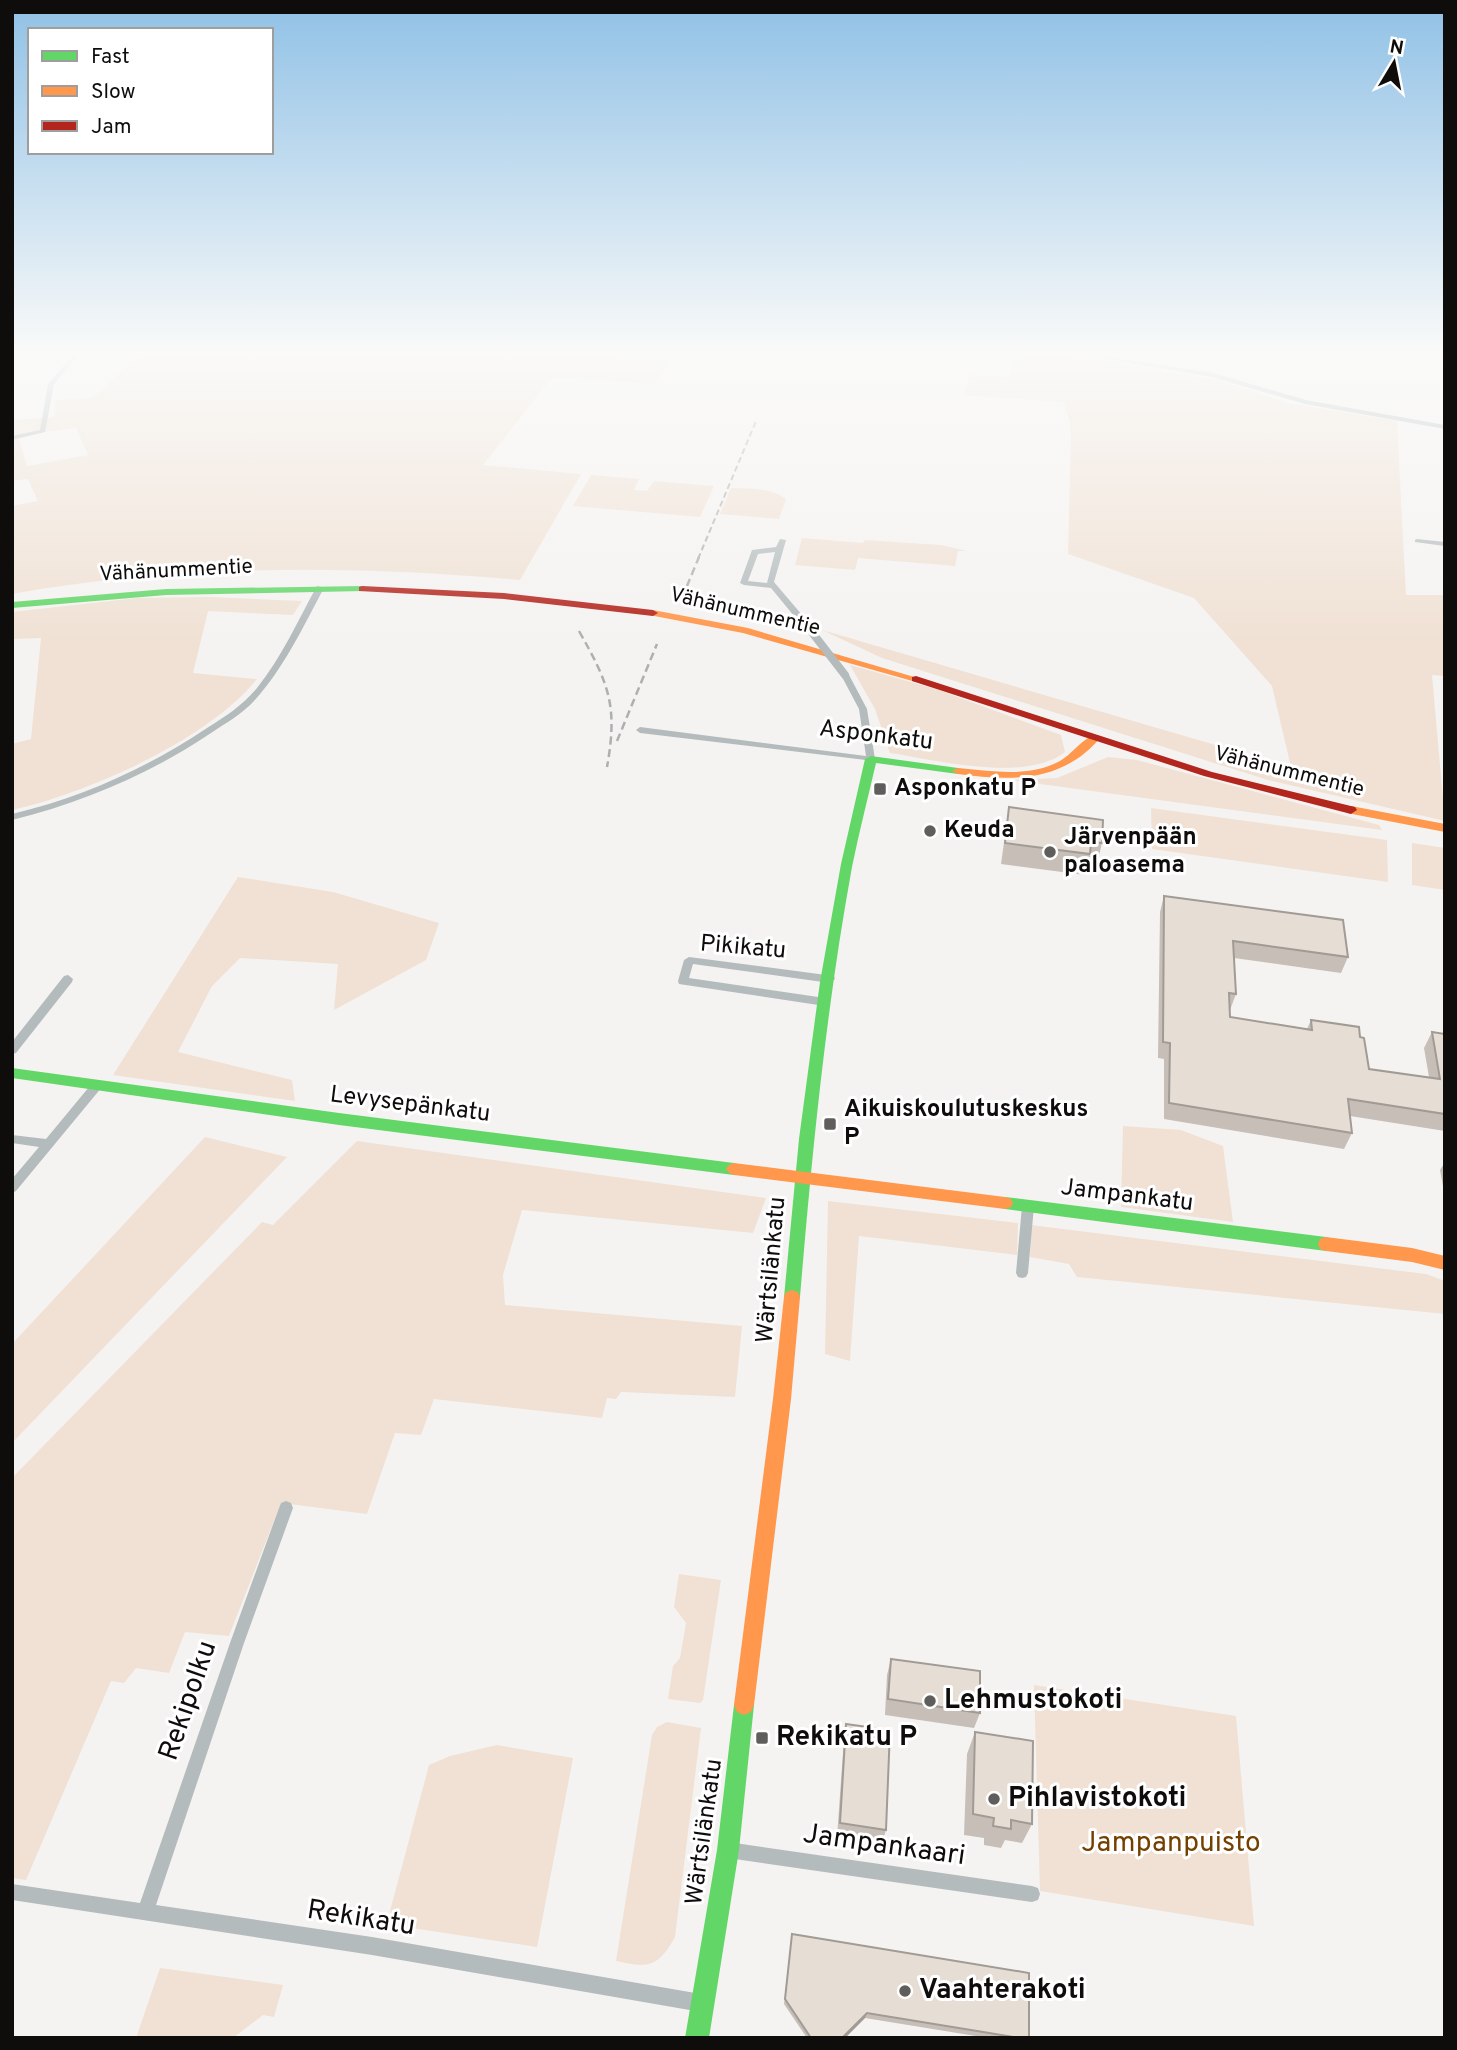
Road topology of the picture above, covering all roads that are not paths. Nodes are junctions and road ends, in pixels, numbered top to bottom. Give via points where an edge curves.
1 (1417, 541) dead end
2 (1445, 544) edge
3 (772, 586) junction
4 (320, 588) junction
5 (12, 605) edge
6 (640, 730) dead end
7 (1094, 738) junction
8 (871, 759) junction
9 (12, 817) edge
10 (1445, 828) edge
11 (68, 979) dead end
12 (830, 979) junction
13 (825, 1002) junction
14 (12, 1050) edge
15 (12, 1073) edge
16 (98, 1084) junction
17 (12, 1139) edge
18 (48, 1144) junction
19 (803, 1178) junction
20 (12, 1188) edge
21 (1028, 1206) junction
22 (1445, 1263) edge
23 (1022, 1273) dead end
24 (286, 1508) dead end
25 (728, 1850) junction
26 (12, 1892) edge
27 (1032, 1894) dead end
28 (145, 1913) junction
29 (701, 2003) junction
30 (697, 2038) edge

1 - 2 street
3 - 3 street via 771,578 780,544 755,552 744,583
3 - 8 street, Wärtsilänkatu, bridge via 845,675 863,709
4 - 5 street, Vähänummentie via 144,593
4 - 7 street, Vähänummentie via 476,593 645,610 807,646
4 - 9 street via 277,667 249,703 150,767 54,806
6 - 8 street, Asponkatu
7 - 8 street, Asponkatu via 1075,760 1054,770 1022,774
7 - 10 street, Vähänummentie via 1309,801
8 - 12 street, Wärtsilänkatu via 844,878
11 - 14 street
12 - 13 street, Wärtsilänkatu
12 - 13 street, Pikikatu via 689,960 683,981
13 - 19 street, Wärtsilänkatu
15 - 16 street, Levysepänkatu
16 - 18 street
16 - 19 street, Levysepänkatu
17 - 18 street
18 - 20 street
19 - 21 street, Jampankatu
19 - 25 street, Wärtsilänkatu via 787,1359 759,1562
21 - 22 street, Jampankatu
21 - 23 street
24 - 28 street, Rekipolku
25 - 27 street, Jampankaari
25 - 29 street, Wärtsilänkatu
26 - 28 street, Rekikatu
28 - 29 street, Rekikatu via 372,1946
29 - 30 street, Wärtsilänkatu

